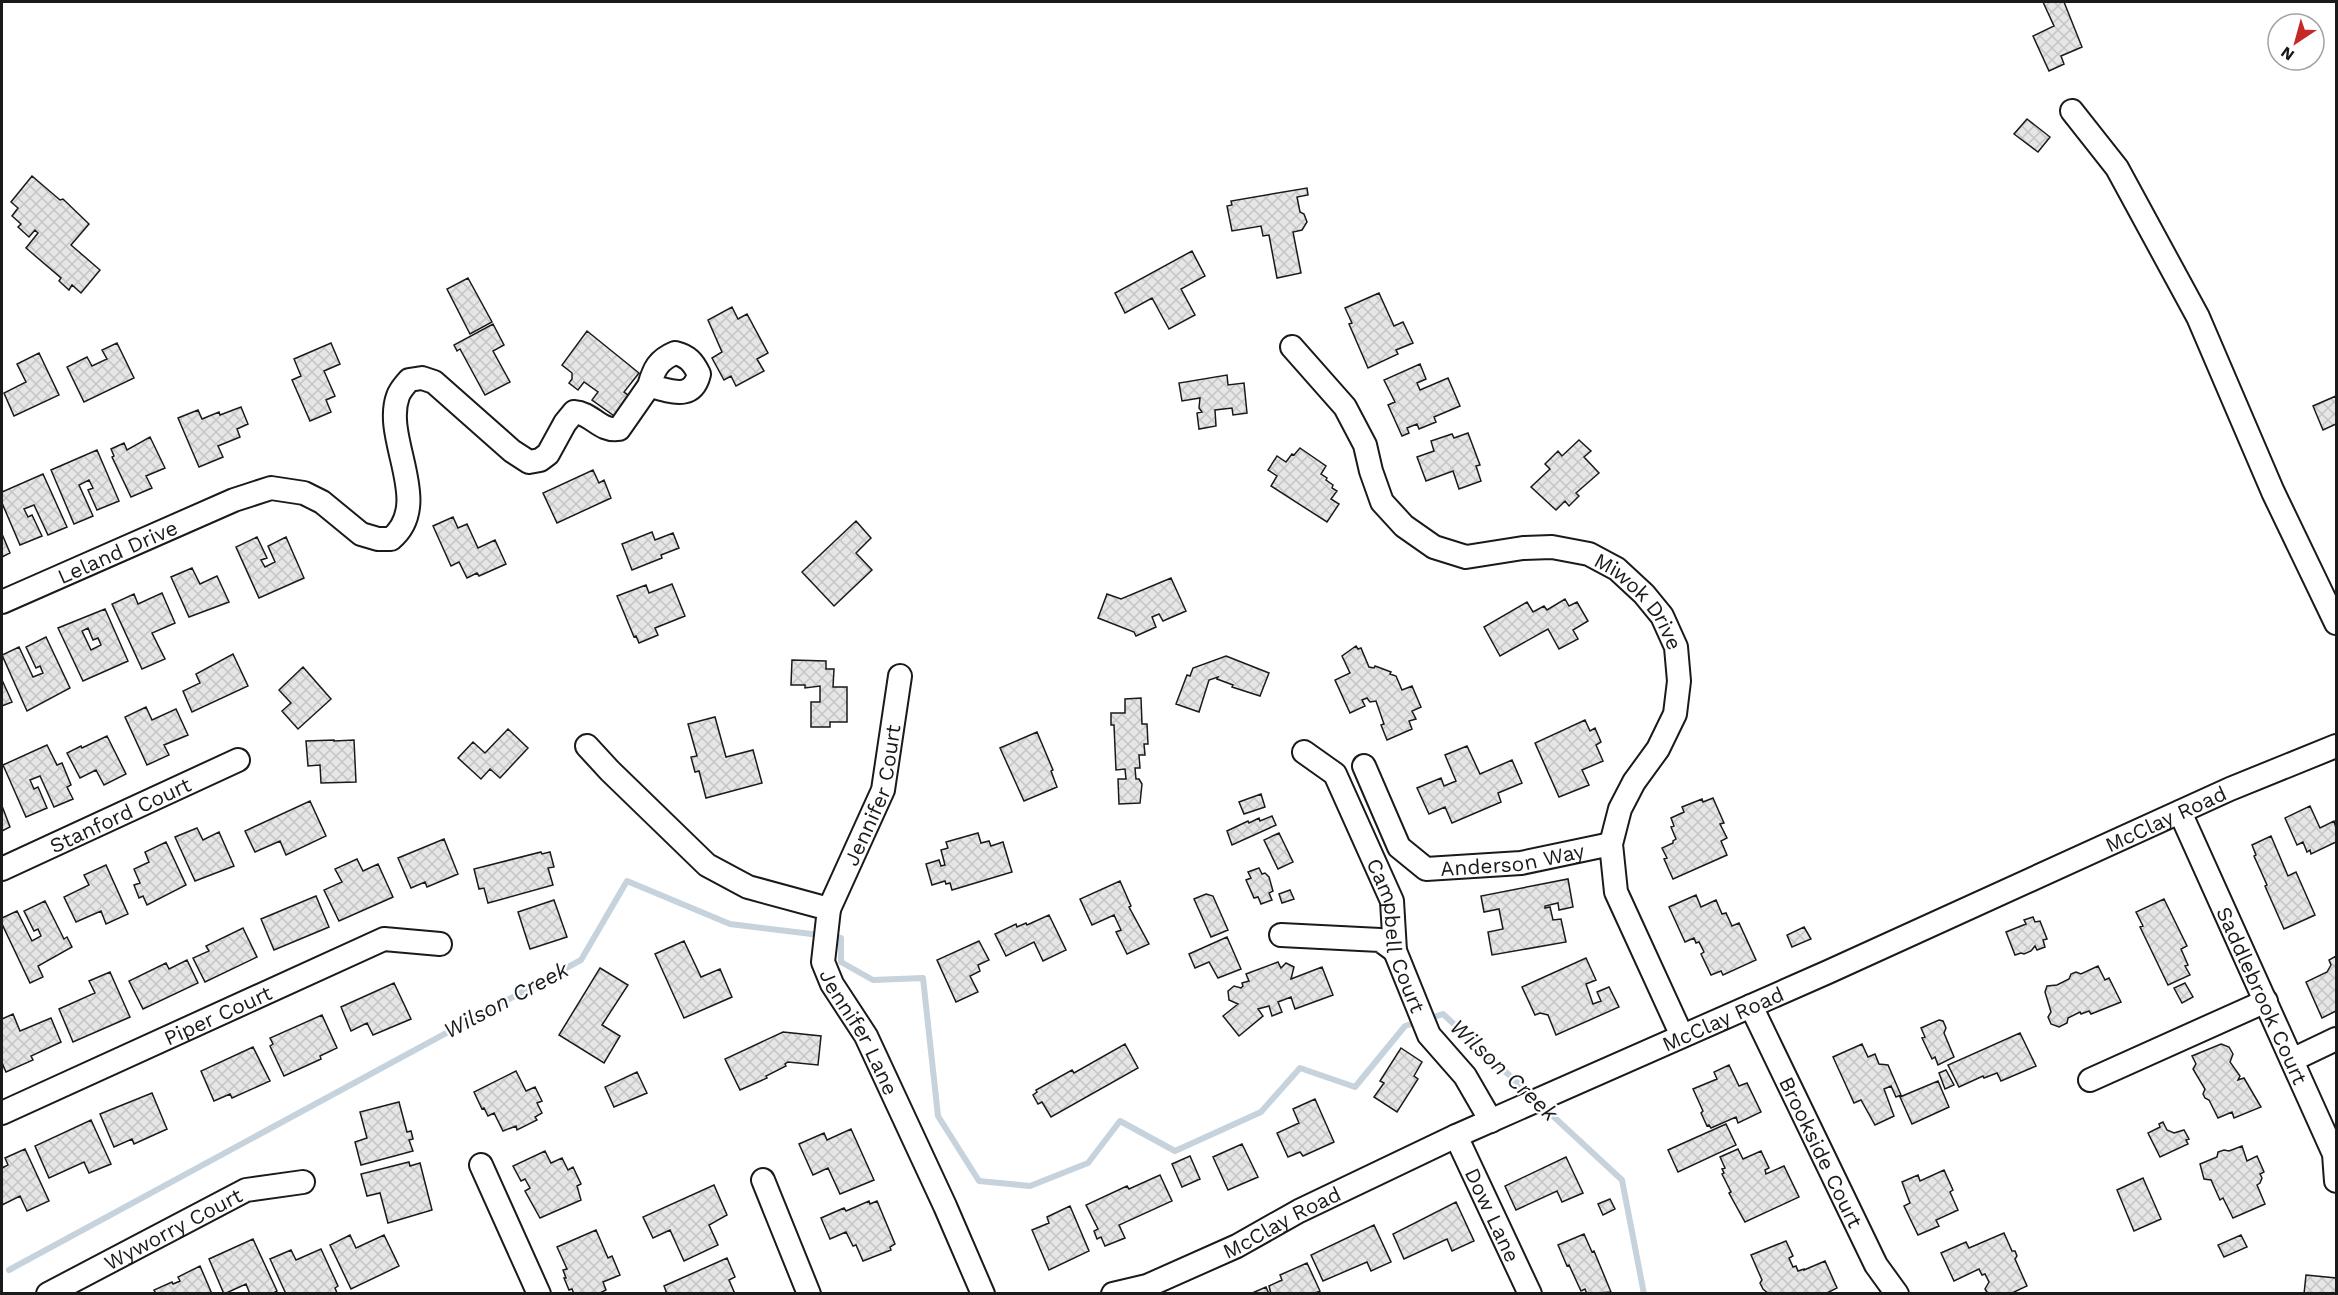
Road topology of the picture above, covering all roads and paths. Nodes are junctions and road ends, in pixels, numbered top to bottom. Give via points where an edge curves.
1 (2072, 111) dead end
2 (1292, 347) dead end
3 (649, 386) dead end
4 (2, 602) edge
5 (2337, 623) edge
6 (900, 676) dead end
7 (587, 746) dead end
8 (2337, 746) edge
9 (1304, 752) dead end
10 (238, 760) dead end
11 (1364, 766) dead end
12 (2180, 812) junction
13 (1611, 844) junction
14 (2, 869) edge
15 (829, 915) junction
16 (1281, 935) dead end
17 (440, 944) dead end
18 (1395, 951) junction
19 (2266, 1001) junction
20 (1751, 1006) junction
21 (1682, 1036) junction
22 (2337, 1039) edge
23 (2292, 1060) junction
24 (2090, 1080) dead end
25 (2, 1113) edge
26 (1491, 1121) junction
27 (1456, 1136) junction
28 (481, 1165) dead end
29 (763, 1180) dead end
30 (2337, 1181) edge
31 (303, 1182) dead end
32 (48, 1293) edge
33 (539, 1293) edge
34 (809, 1293) edge
35 (983, 1293) edge
36 (1113, 1293) edge
37 (1530, 1293) edge
38 (1897, 1293) edge

1 - 5 street via 2117,168 2198,317 2273,492
2 - 13 street, Miwok Drive via 1345,407 1365,445 1382,502 1404,526 1434,548 1466,557 1552,547 1589,554 1617,569 1662,616 1676,647 1679,681 1675,714 1620,809
3 - 4 street, Leland Drive via 619,429 605,429 583,413 574,412 548,454 529,462 434,382 422,378 409,380 399,394 395,423 409,494 399,531 391,539 361,534 322,502 304,493 271,488 234,500
6 - 15 street, Jennifer Court via 884,790
7 - 15 street via 707,865 748,887
8 - 12 street, McClay Road
9 - 18 street, Campbell Court via 1335,774 1392,901
10 - 14 street, Stanford Court
11 - 13 street, Anderson Way via 1399,847 1426,868 1521,863
12 - 19 street, Saddlebrook Court
12 - 20 street, McClay Road
13 - 21 street, Miwok Drive via 1616,892
15 - 35 street, Jennifer Lane via 823,962 832,984 866,1036
16 - 18 street via 1380,940
17 - 25 street, Piper Court via 384,939
18 - 26 street, Campbell Court via 1429,1035 1465,1076
19 - 23 street, Saddlebrook Court
19 - 24 street
20 - 21 street, McClay Road
20 - 38 street, Brookside Court via 1876,1265
21 - 26 street, McClay Road
22 - 23 street
23 - 30 street, Saddlebrook Court via 2334,1154
26 - 27 street, McClay Road
27 - 36 street, McClay Road via 1237,1245 1147,1286
27 - 37 street, Dow Lane
28 - 33 street
29 - 34 street
31 - 32 street, Wyworry Court via 246,1190

